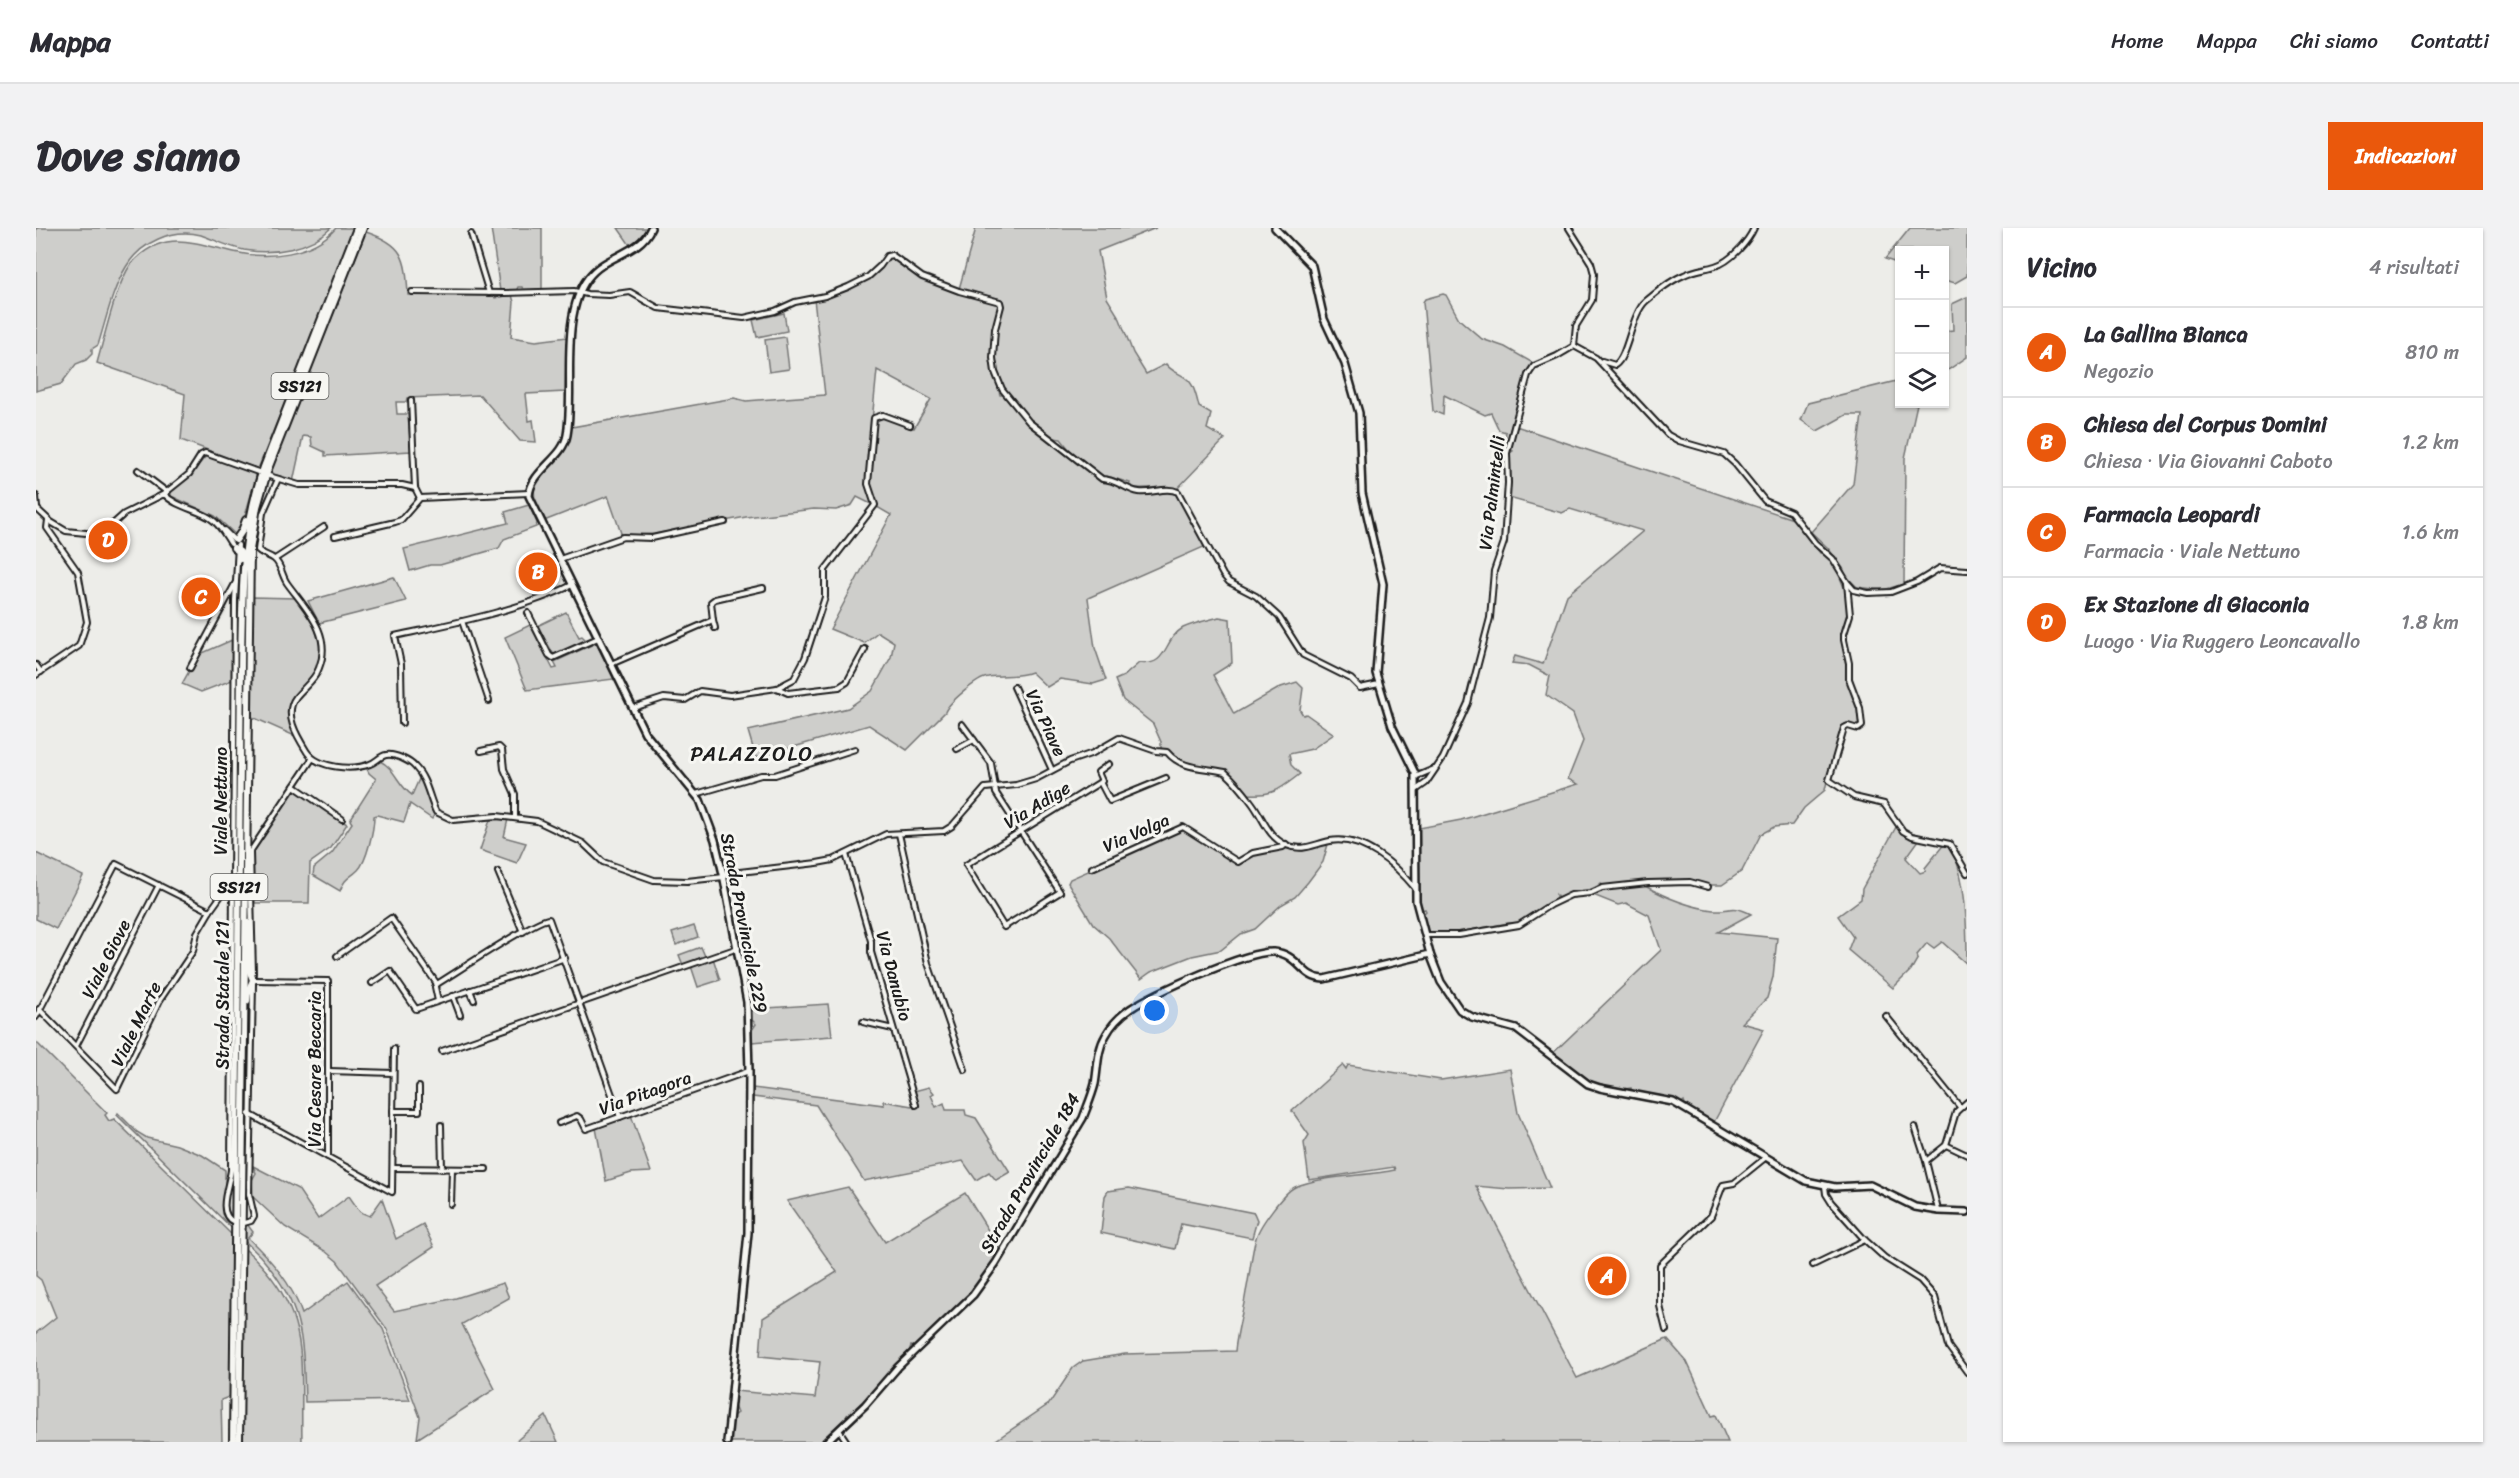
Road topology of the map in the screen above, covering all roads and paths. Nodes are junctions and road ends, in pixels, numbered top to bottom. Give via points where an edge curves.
1 (357, 228) edge
2 (363, 228) edge
3 (651, 228) edge
4 (1275, 228) edge
5 (1569, 228) edge
6 (1754, 228) edge
7 (471, 234) dead end
8 (412, 292) dead end
9 (580, 292) junction
10 (489, 293) junction
11 (1574, 346) junction
12 (1596, 358) junction
13 (411, 400) dead end
14 (910, 425) dead end
15 (138, 470) dead end
16 (258, 472) dead end
17 (269, 476) dead end
18 (278, 479) junction
19 (415, 488) junction
20 (256, 491) junction
21 (165, 493) junction
22 (529, 493) junction
23 (36, 496) edge
24 (420, 498) junction
25 (37, 508) edge
26 (48, 520) junction
27 (725, 522) dead end
28 (324, 527) dead end
29 (335, 536) dead end
30 (238, 546) junction
31 (275, 559) junction
32 (559, 559) junction
33 (1967, 570) edge
34 (236, 582) junction
35 (1846, 582) junction
36 (572, 585) junction
37 (764, 588) dead end
38 (528, 613) dead end
39 (713, 620) junction
40 (462, 621) junction
41 (715, 628) dead end
42 (598, 638) junction
43 (865, 649) dead end
44 (611, 664) junction
45 (36, 665) edge
46 (190, 668) dead end
47 (38, 674) edge
48 (1379, 684) junction
49 (1014, 687) dead end
50 (777, 688) junction
51 (489, 701) dead end
52 (633, 708) junction
53 (402, 723) dead end
54 (962, 724) dead end
55 (974, 740) junction
56 (855, 749) dead end
57 (957, 749) dead end
58 (482, 751) dead end
59 (312, 759) junction
60 (1109, 764) dead end
61 (1437, 766) junction
62 (1052, 770) junction
63 (1415, 777) junction
64 (1166, 778) dead end
65 (1100, 782) junction
66 (294, 786) junction
67 (993, 786) junction
68 (1416, 790) junction
69 (696, 794) junction
70 (515, 818) junction
71 (342, 819) dead end
72 (1021, 831) junction
73 (899, 834) junction
74 (1286, 844) junction
75 (846, 854) junction
76 (1092, 868) dead end
77 (498, 872) dead end
78 (1967, 873) edge
79 (724, 876) junction
80 (234, 878) junction
81 (159, 885) junction
82 (1708, 886) dead end
83 (1415, 889) junction
84 (244, 905) junction
85 (210, 911) junction
86 (523, 932) junction
87 (1425, 935) junction
88 (738, 948) junction
89 (1431, 954) junction
90 (337, 956) dead end
91 (565, 958) junction
92 (253, 980) junction
93 (372, 983) dead end
94 (437, 984) junction
95 (470, 990) junction
96 (453, 996) junction
97 (474, 1000) dead end
98 (438, 1001) junction
99 (581, 1003) junction
100 (39, 1010) junction
101 (460, 1015) dead end
102 (1886, 1016) dead end
103 (36, 1017) edge
104 (863, 1022) dead end
105 (894, 1029) junction
106 (243, 1032) junction
107 (76, 1046) junction
108 (394, 1049) dead end
109 (442, 1051) dead end
110 (965, 1070) dead end
111 (329, 1071) junction
112 (749, 1071) junction
113 (393, 1073) junction
114 (418, 1087) dead end
115 (1967, 1102) edge
116 (916, 1105) dead end
117 (1960, 1107) junction
118 (393, 1111) junction
119 (249, 1114) junction
120 (620, 1117) junction
121 (559, 1123) dead end
122 (441, 1125) dead end
123 (1915, 1127) dead end
124 (1946, 1145) junction
125 (1967, 1155) edge
126 (328, 1157) junction
127 (1765, 1158) junction
128 (1926, 1161) junction
129 (393, 1168) junction
130 (442, 1169) junction
131 (452, 1169) junction
132 (486, 1169) dead end
133 (1825, 1186) junction
134 (452, 1204) dead end
135 (1939, 1211) junction
136 (1967, 1212) edge
137 (239, 1226) junction
138 (1865, 1240) junction
139 (1813, 1265) dead end
140 (1666, 1330) dead end
141 (1967, 1372) edge
142 (839, 1430) junction
143 (233, 1442) edge
144 (239, 1442) edge
145 (727, 1442) edge
146 (826, 1442) edge
147 (847, 1442) edge

1 - 20 main road, SS121
2 - 30 main road, SS121 via 268,469 257,507
3 - 9 street via 643,242 595,270
4 - 48 street via 1311,263 1327,327 1345,364 1360,423 1359,474 1383,584 1375,667
5 - 11 street via 1594,274 1592,300 1576,326
6 - 12 street via 1725,262 1685,275 1645,302 1617,364
7 - 10 street
8 - 10 street
9 - 10 street
9 - 22 street via 571,342 566,440 536,477
9 - 48 street via 630,292 655,307 744,318 848,287 868,277 890,254 922,277 998,300 1001,306 994,340 994,372 1002,389 1029,422 1102,479 1140,492 1178,492 1223,576 1256,596 1279,617 1303,655 1351,679 1360,688
11 - 12 street
11 - 61 street, Via Palmintelli via 1534,366 1528,375 1507,453 1504,542 1492,579 1490,618 1468,703
12 - 35 street via 1668,435 1728,456 1765,501 1791,512 1833,559
13 - 19 street
14 - 50 street via 883,415 874,418 868,484 875,505 825,570 825,597 805,658 794,679
15 - 21 street
16 - 21 street via 205,453 189,474
17 - 18 street
18 - 19 street via 299,485
18 - 31 street via 263,513 258,550
19 - 24 street
20 - 30 main road, SS121
20 - 30 main road
21 - 26 street via 124,514 103,533 66,531
21 - 30 street via 169,500 210,517
22 - 24 street
22 - 32 street, Strada Provinciale 229
23 - 25 street
24 - 29 street via 401,520
25 - 26 street
26 - 47 street via 47,528 78,572 87,621 79,646
27 - 32 street via 652,538 623,537
28 - 31 street
30 - 34 street, Viale Nettuno
30 - 84 main road, Strada Statale 121 / SS121
30 - 137 main road, Strada Statale 121 / SS121 via 242,599
31 - 59 street via 286,581 310,610 320,632 322,655 318,672 290,711 292,723
32 - 36 street, Strada Provinciale 229
33 - 35 street via 1940,568 1891,592 1860,592
34 - 46 street
34 - 80 street, Viale Nettuno
35 - 78 street via 1850,615 1844,640 1849,679 1862,726 1844,728 1829,780 1854,797 1884,804 1908,834 1950,844
36 - 40 street
36 - 42 street, Strada Provinciale 229
37 - 39 street via 712,600
38 - 42 street via 553,658
39 - 41 street
39 - 44 street
40 - 51 street
40 - 53 street via 395,636 401,664
42 - 44 street, Strada Provinciale 229
43 - 50 street via 843,685 788,693
44 - 52 street, Strada Provinciale 229
45 - 47 street
48 - 63 street via 1392,726
49 - 62 street, Via Piave
50 - 52 street via 730,695 700,691 685,700 664,698
52 - 69 street, Strada Provinciale 229 via 652,742
54 - 55 street
55 - 57 street
55 - 67 street via 991,763
56 - 69 street via 775,775 761,775
58 - 70 street via 499,747 502,750 504,769 515,794
59 - 66 street
59 - 70 street via 321,764 354,767 392,755 415,766 440,815 458,820
60 - 65 street via 1098,772
61 - 63 street
61 - 68 street, Via Palmintelli
62 - 67 street via 1023,784
62 - 74 street via 1093,753 1116,738 1164,751 1192,768 1225,772 1252,802 1270,833
63 - 68 street
64 - 65 street via 1110,801
65 - 72 street, Via Adige
66 - 71 street
66 - 92 street via 250,852
67 - 72 street
67 - 73 street via 981,791 944,831
68 - 83 street
69 - 79 street, Strada Provinciale 229 via 715,840
70 - 79 street via 546,825 583,843 603,862 654,880
72 - 72 street, Via Adige via 966,865 1004,927 1060,892
73 - 75 street via 880,836
73 - 110 street via 928,963
74 - 76 street, Via Volga via 1253,853 1238,862 1183,827
74 - 83 street via 1304,849 1336,840 1367,848 1401,871
75 - 79 street via 817,864
75 - 105 street, Via Danubio
77 - 86 street
79 - 88 street, Strada Provinciale 229
80 - 85 street, Viale Marte
80 - 137 street, Viale Nettuno via 231,1170 223,1210
81 - 85 street
81 - 100 street via 116,864
81 - 107 street, Viale Giove
82 - 87 street via 1690,882 1605,888 1571,895 1519,926 1459,935
83 - 87 street
84 - 92 main road
84 - 106 main road, Strada Statale 121 / SS121
85 - 107 street, Viale Marte via 197,933 193,951 160,1000 120,1087 117,1089
86 - 91 street via 549,919
86 - 94 street
87 - 89 street
88 - 99 street
88 - 112 street, Strada Provinciale 229 via 748,1014
89 - 127 street via 1449,998 1466,1015 1516,1029 1594,1087 1673,1102
89 - 142 street, Strada Provinciale 184 via 1324,980 1311,976 1288,956 1263,952 1213,969 1123,1014 1101,1046 1092,1095 1083,1118 996,1263 967,1302
90 - 94 street via 391,918
91 - 95 street
91 - 99 street
92 - 106 main road
92 - 111 street, Via Cesare Beccaria via 328,981
92 - 119 street
93 - 98 street via 390,971 416,1009
94 - 98 street
95 - 96 street
95 - 97 street
96 - 98 street
96 - 101 street
99 - 109 street
99 - 120 street
100 - 103 street
100 - 107 street
102 - 117 street
104 - 105 street
105 - 116 street, Via Danubio
106 - 137 main road, Strada Statale 121 / SS121
108 - 113 street
111 - 113 street
111 - 126 street, Via Cesare Beccaria
112 - 120 street, Via Pitagora
112 - 145 street, Strada Provinciale 229 via 748,1233
113 - 118 street
114 - 118 street via 418,1111
115 - 117 street
117 - 124 street
118 - 129 street
119 - 126 street
119 - 137 street via 249,1194 254,1216
120 - 121 street, Via Pitagora via 586,1130 577,1116
122 - 130 street
123 - 128 street
124 - 125 street
124 - 128 street
126 - 129 street via 392,1192
127 - 133 street
127 - 140 street via 1734,1183 1723,1185 1711,1216 1660,1265 1660,1306
128 - 135 street
129 - 130 street
130 - 131 street
131 - 132 street
131 - 134 street
133 - 135 street via 1870,1185 1905,1203
133 - 138 street via 1830,1202
135 - 136 street
137 - 143 main road
137 - 144 main road
138 - 139 street
138 - 141 street via 1920,1280 1935,1297 1948,1346
142 - 146 street, Strada Provinciale 184
142 - 147 street

